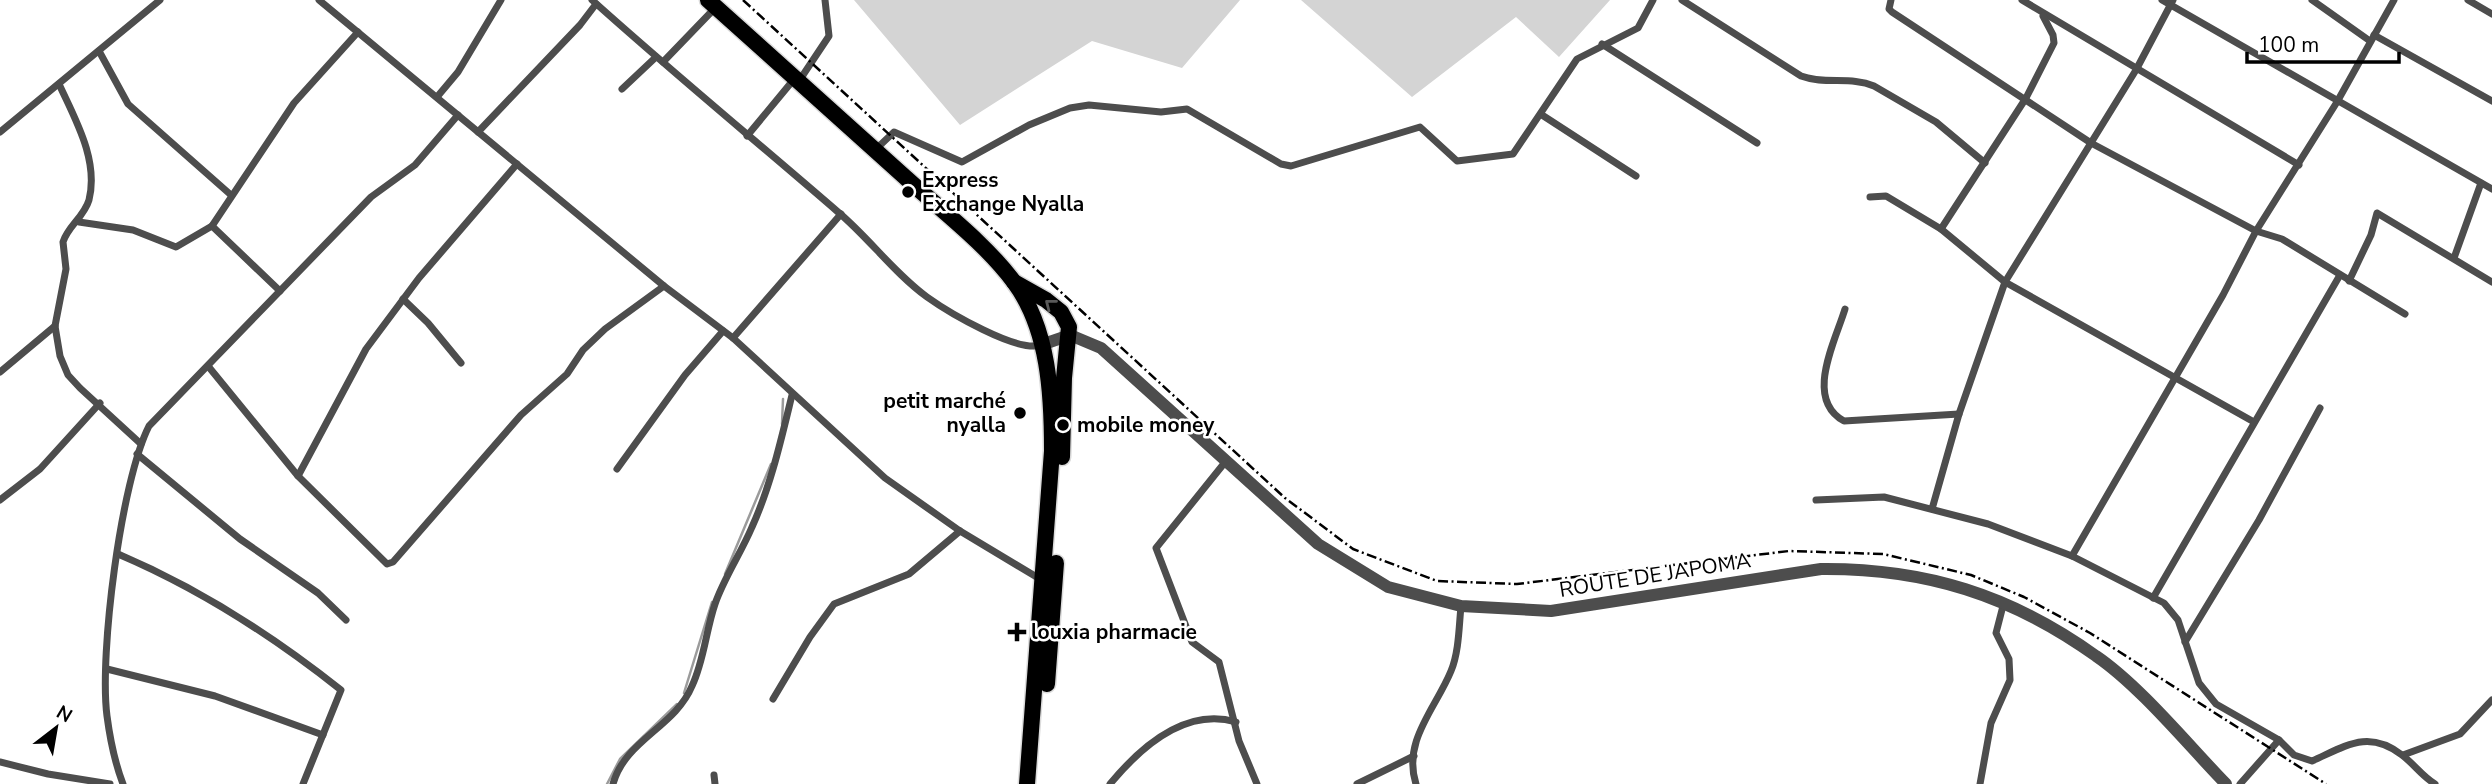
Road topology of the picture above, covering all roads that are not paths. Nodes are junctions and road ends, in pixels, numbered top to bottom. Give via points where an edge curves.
1 (160, 0) edge
2 (319, 0) edge
3 (501, 0) edge
4 (825, 0) edge
5 (1653, 0) edge
6 (1682, 0) edge
7 (1891, 0) edge
8 (2022, 0) edge
9 (2162, 0) edge
10 (2312, 0) edge
11 (2393, 0) edge
12 (2468, 0) edge
13 (594, 2) edge
14 (712, 3) edge
15 (2172, 3) edge
16 (2492, 14) edge
17 (2043, 15) junction
18 (358, 32) junction
19 (2372, 38) junction
20 (1602, 44) junction
21 (99, 51) junction
22 (660, 60) junction
23 (2136, 70) junction
24 (797, 80) junction
25 (59, 84) junction
26 (622, 89) dead end
27 (437, 97) junction
28 (2026, 98) junction
29 (2492, 101) edge
30 (2337, 102) junction
31 (458, 115) junction
32 (1542, 115) junction
33 (0, 132) edge
34 (478, 132) junction
35 (747, 136) junction
36 (1757, 143) dead end
37 (2091, 143) junction
38 (875, 150) junction
39 (1985, 163) junction
40 (517, 164) junction
41 (2299, 165) junction
42 (1636, 176) dead end
43 (2481, 183) junction
44 (2492, 189) edge
45 (231, 195) junction
46 (1870, 197) dead end
47 (841, 214) junction
48 (79, 222) junction
49 (212, 226) junction
50 (1941, 229) junction
51 (2256, 231) junction
52 (2454, 258) junction
53 (2340, 275) junction
54 (2349, 281) junction
55 (1014, 282) junction
56 (2005, 282) junction
57 (2492, 282) edge
58 (664, 286) junction
59 (280, 291) junction
60 (403, 299) junction
61 (1845, 309) dead end
62 (2405, 314) dead end
63 (55, 326) junction
64 (723, 331) junction
65 (1070, 335) junction
66 (733, 338) junction
67 (1041, 345) junction
68 (461, 363) dead end
69 (208, 366) junction
70 (0, 372) edge
71 (2175, 377) junction
72 (792, 395) junction
73 (100, 403) junction
74 (2320, 408) dead end
75 (1059, 411) junction
76 (1959, 414) junction
77 (2254, 422) junction
78 (141, 444) junction
79 (137, 454) junction
80 (1226, 461) junction
81 (617, 469) dead end
82 (298, 476) junction
83 (1815, 499) dead end
84 (0, 500) edge
85 (1933, 509) junction
86 (960, 531) junction
87 (118, 554) junction
88 (2072, 556) junction
89 (1050, 582) junction
90 (2153, 598) junction
91 (2004, 602) junction
92 (1461, 606) junction
93 (346, 620) dead end
94 (2185, 642) junction
95 (107, 668) junction
96 (773, 699) dead end
97 (2492, 699) edge
98 (1236, 722) junction
99 (323, 735) junction
100 (2279, 740) junction
101 (2403, 755) junction
102 (1414, 756) junction
103 (0, 762) edge
104 (117, 768) junction
105 (714, 775) dead end
106 (108, 783) edge
107 (123, 784) edge
108 (303, 784) edge
109 (613, 784) edge
110 (715, 784) edge
111 (1027, 784) edge
112 (1038, 784) edge
113 (1110, 784) edge
114 (1257, 784) edge
115 (1357, 784) edge
116 (1416, 784) edge
117 (1980, 784) edge
118 (2226, 784) edge
119 (2240, 784) edge
120 (2435, 784) edge

1 - 21 street
2 - 18 street
3 - 27 street via 458,72
4 - 24 street via 829,36
5 - 20 street via 1638,28
6 - 39 street via 1801,76 1818,83 1865,82 1874,86 1936,122
7 - 28 street via 1892,12
8 - 17 street
9 - 15 street
10 - 19 street
11 - 19 street
12 - 16 street
13 - 22 street
13 - 34 street via 580,25
14 - 22 street
14 - 24 main road
15 - 23 street
15 - 30 street
17 - 23 street
17 - 28 street via 2054,43
18 - 27 street
18 - 45 street via 302,94
19 - 29 street
19 - 30 street
20 - 32 street via 1574,63
20 - 36 street
21 - 25 street
21 - 45 street via 128,104
22 - 26 street
22 - 35 street
23 - 37 street
23 - 41 street
24 - 35 street
24 - 38 main road
25 - 33 street
25 - 48 street via 89,158 89,199
27 - 31 street
28 - 37 street
28 - 39 street
30 - 41 street
30 - 43 street
31 - 34 street
31 - 59 street via 415,165 371,197
32 - 38 street via 1513,154 1457,161 1420,127 1299,164 1281,164 1187,109 1147,111 1089,105 1030,125 969,161 894,132
32 - 42 street
34 - 40 street
35 - 47 street
37 - 51 street
37 - 56 street
38 - 55 main road via 971,236
39 - 50 street
40 - 58 street
40 - 60 street
41 - 51 street
43 - 44 street
43 - 52 street
45 - 49 street
46 - 50 street via 1886,196
47 - 66 street
47 - 67 street via 925,295 960,319 1026,348
48 - 49 street via 133,230 176,247
48 - 63 street via 63,242 66,269
49 - 59 street
50 - 56 street
51 - 53 street via 2282,239
51 - 71 street
52 - 54 street via 2377,213
52 - 57 street
53 - 54 street
53 - 77 street
54 - 62 street
65 -> 55 main road via 1061,312
55 - 67 main road
56 - 71 street
56 - 76 street
58 - 64 street
58 - 82 street via 614,321 583,350 567,374 521,415 393,562 380,561
59 - 69 street
60 - 68 street
60 - 82 street via 366,349
61 - 76 street via 1824,379 1826,401 1835,416 1844,421
63 - 70 street
63 - 73 street via 68,375
64 - 66 street
64 - 81 street
65 - 67 street
65 - 75 main road
65 - 80 street, ROUTE DE JAPOMA via 1101,348
66 - 72 street
67 - 75 main road
69 - 78 street via 149,426
69 - 82 street
71 - 77 street
71 - 88 street
72 - 86 street via 885,478
72 - 109 street via 773,473 753,527 716,602 694,685 682,706 623,762
73 - 78 street
73 - 84 street via 40,469
74 - 94 street
75 - 89 main road
76 - 85 street
77 - 90 street
78 - 79 street
79 - 87 street
79 - 93 street via 240,540 318,593
80 - 92 street, ROUTE DE JAPOMA via 1333,556 1388,587
80 - 98 street via 1156,548 1188,635 1219,662
83 - 85 street via 1873,495
85 - 88 street
86 - 89 street
86 - 96 street via 909,574 834,604
87 - 95 street
87 - 99 street via 204,596 341,690
88 - 90 street
89 - 111 main road
89 - 112 main road
90 - 94 street via 2174,613
91 - 92 street, ROUTE DE JAPOMA via 1907,573 1861,568 1821,569 1702,586 1571,610
91 - 117 street via 1996,634 2009,659 2010,680 1991,723
91 - 118 street, ROUTE DE JAPOMA via 2104,662
92 - 102 street via 1452,670 1418,734
94 - 100 street via 2199,683 2216,704
95 - 99 street via 215,696
95 - 104 street via 107,715
97 - 101 street via 2460,734
98 - 113 street via 1196,721 1165,734 1132,757
98 - 114 street
99 - 108 street
100 - 101 street via 2294,755 2312,761 2360,740 2379,741
100 - 119 street
101 - 120 street
102 - 115 street
102 - 116 street
103 - 106 street
104 - 106 street
104 - 107 street
105 - 110 street

